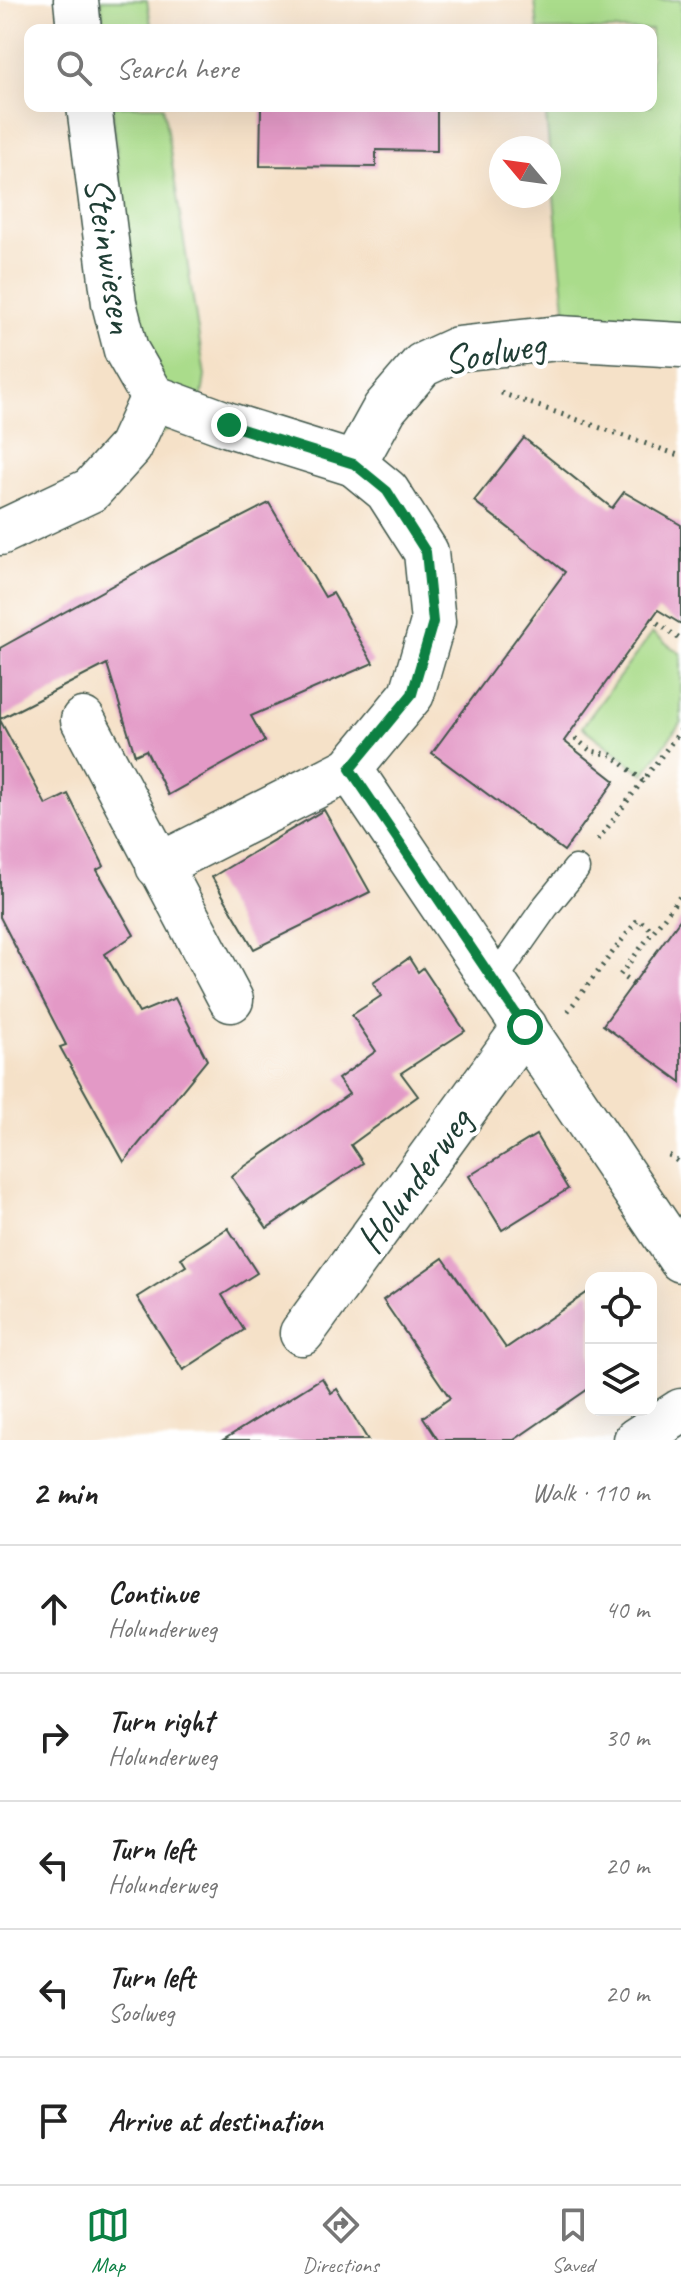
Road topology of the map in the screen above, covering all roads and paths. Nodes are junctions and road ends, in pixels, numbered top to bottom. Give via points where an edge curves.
1 (76, 0) edge
2 (78, 24) edge
3 (90, 112) edge
4 (681, 345) edge
5 (494, 390) dead end
6 (153, 397) junction
7 (681, 456) edge
8 (354, 464) junction
9 (0, 533) edge
10 (651, 618) dead end
11 (681, 640) edge
12 (83, 720) dead end
13 (681, 730) edge
14 (569, 733) dead end
15 (350, 769) junction
16 (643, 781) junction
17 (158, 866) junction
18 (576, 869) joint
19 (681, 895) edge
20 (654, 931) junction
21 (494, 980) junction
22 (633, 984) dead end
23 (231, 1000) dead end
24 (532, 1038) junction
25 (681, 1260) edge
26 (302, 1333) dead end
27 (681, 1411) edge
28 (636, 1440) edge

1 - 2 street
3 - 6 street, Steinwiesen via 114,303 126,350
4 - 8 street, Soolweg via 559,338 457,349 422,365 385,408
5 - 7 path
6 - 8 street
6 - 9 street via 130,447 91,490
8 - 15 street via 387,491 426,552 433,622 412,694
10 - 11 path
12 - 17 street
13 - 16 path
14 - 16 path via 591,751 612,755
15 - 17 street
15 - 21 street
16 - 18 path
17 - 23 street
18 - 21 lane
19 - 20 path
20 - 22 path via 620,975
20 - 24 path via 638,919
21 - 24 street
24 - 25 street
24 - 26 street, Holunderweg
27 - 28 street

